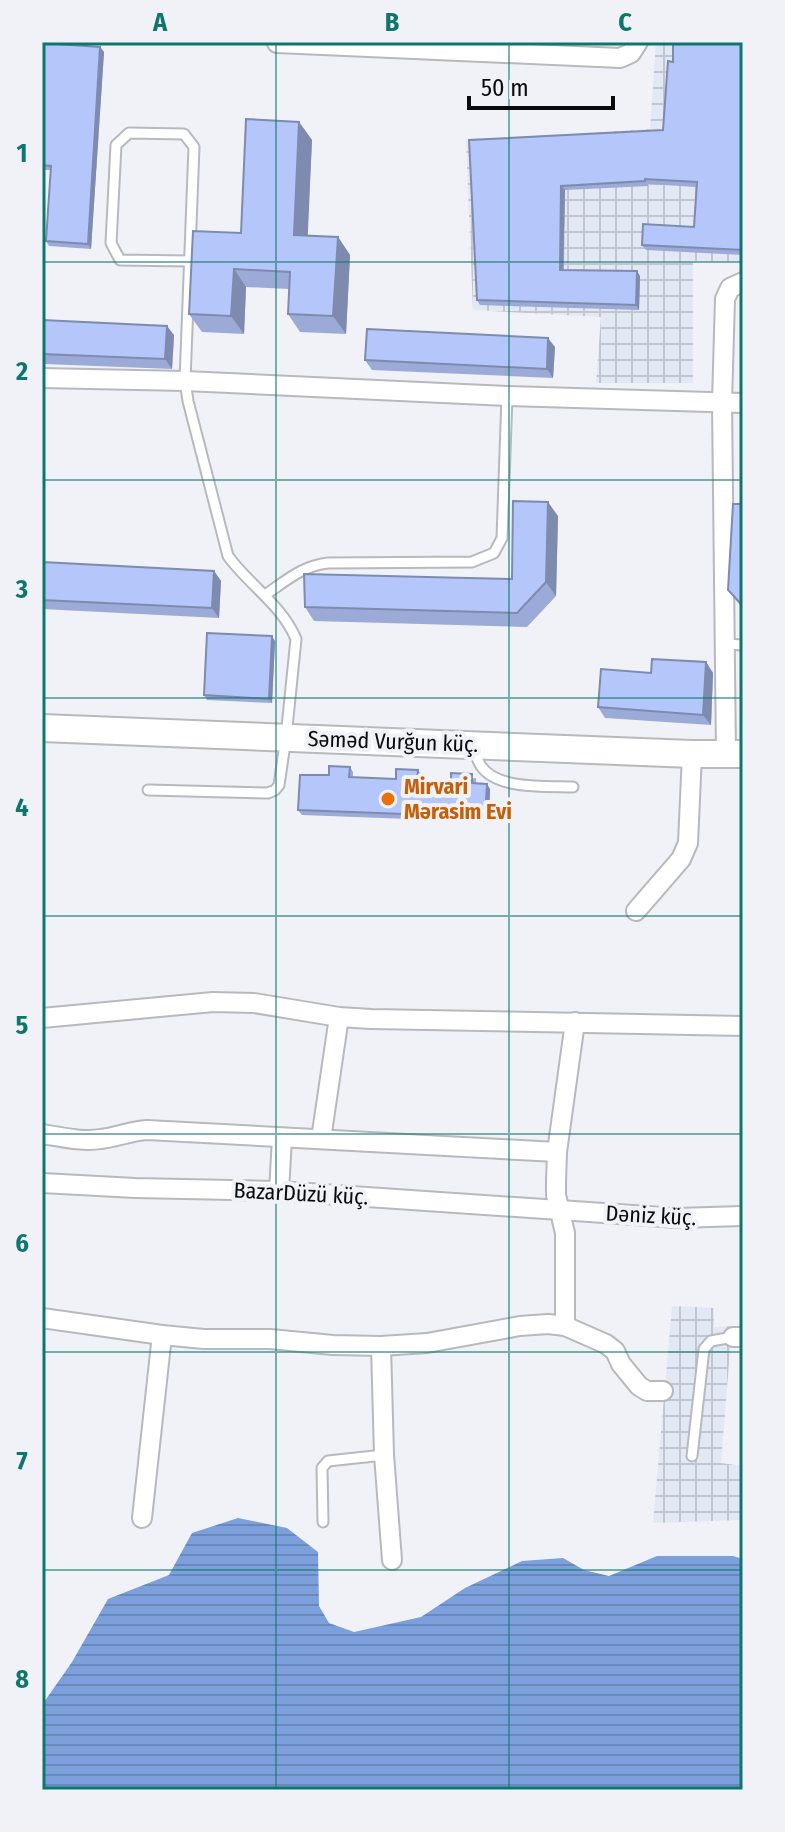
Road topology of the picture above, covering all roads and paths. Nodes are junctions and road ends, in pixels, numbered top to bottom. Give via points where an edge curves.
1 (638, 42) edge
2 (277, 43) edge
3 (410, 46) edge
4 (189, 261) junction
5 (743, 282) edge
6 (42, 378) edge
7 (185, 381) junction
8 (507, 396) junction
9 (722, 402) junction
10 (743, 403) edge
11 (265, 595) junction
12 (734, 644) edge
13 (42, 728) edge
14 (286, 737) junction
15 (471, 745) junction
16 (692, 754) junction
17 (734, 754) edge
18 (573, 787) dead end
19 (148, 790) dead end
20 (636, 911) dead end
21 (339, 1017) junction
22 (42, 1018) edge
23 (575, 1022) junction
24 (743, 1026) edge
25 (42, 1134) edge
26 (282, 1138) junction
27 (321, 1139) junction
28 (557, 1152) junction
29 (42, 1183) edge
30 (279, 1191) junction
31 (560, 1210) junction
32 (743, 1216) edge
33 (42, 1318) edge
34 (565, 1326) junction
35 (162, 1335) junction
36 (738, 1337) edge
37 (381, 1346) junction
38 (663, 1391) dead end
39 (384, 1455) junction
40 (692, 1456) dead end
41 (142, 1518) dead end
42 (323, 1522) dead end
43 (392, 1560) dead end

1 - 3 street via 620,58
2 - 3 street
4 - 4 lane via 194,147 184,134 129,133 116,145 111,243 120,260
4 - 7 lane
5 - 9 street via 730,288 725,299
6 - 7 street
7 - 8 street
7 - 11 lane via 228,556
8 - 9 street
8 - 11 lane via 502,538 494,553 472,562 313,565
9 - 10 street
9 - 12 street
11 - 14 lane via 296,639
12 - 17 street
13 - 14 main road, Səməd Vurğun küç.
14 - 15 main road, Səməd Vurğun küç.
14 - 19 lane via 279,785 268,793
15 - 16 main road, Səməd Vurğun küç.
15 - 18 lane via 492,776 509,783
16 - 17 main road, Səməd Vurğun küç.
16 - 20 street via 688,843 681,859
21 - 22 street via 213,1002
21 - 23 street
21 - 27 street
23 - 24 street
23 - 28 street
25 - 26 street via 94,1140 147,1130
26 - 27 street
26 - 30 street
27 - 28 street
28 - 31 street
29 - 30 street, BazarDüzü küç.
30 - 31 street, BazarDüzü küç.
31 - 32 street, Dəniz küç. via 677,1218
31 - 34 street via 565,1233
33 - 35 street
34 - 37 street via 520,1326
34 - 38 street via 615,1351 639,1386
35 - 37 street
35 - 41 street
36 - 40 lane via 711,1341 704,1349
37 - 39 street
39 - 42 lane via 328,1461 322,1468
39 - 43 street

